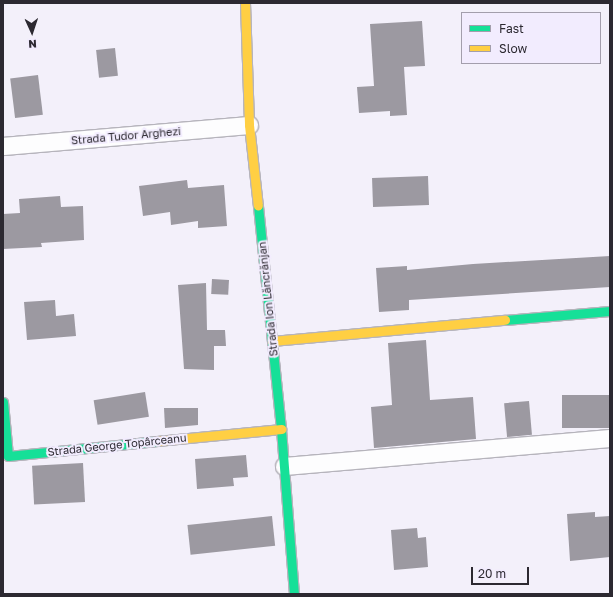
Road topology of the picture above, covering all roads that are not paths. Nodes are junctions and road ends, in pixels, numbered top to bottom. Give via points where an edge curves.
1 (246, 3) edge
2 (249, 125) junction
3 (3, 146) edge
4 (610, 311) edge
5 (272, 341) junction
6 (3, 402) edge
7 (281, 428) junction
8 (610, 438) edge
9 (284, 466) junction
10 (294, 594) edge

1 - 2 street, Strada Ion Lăncrănjan
2 - 3 street, Strada Tudor Arghezi
2 - 5 street, Strada Ion Lăncrănjan
4 - 5 street
5 - 7 street, Strada Ion Lăncrănjan
6 - 7 street, Strada George Topârceanu via 8,456
7 - 9 street, Strada Ion Lăncrănjan
8 - 9 street
9 - 10 street, Strada Ion Lăncrănjan

